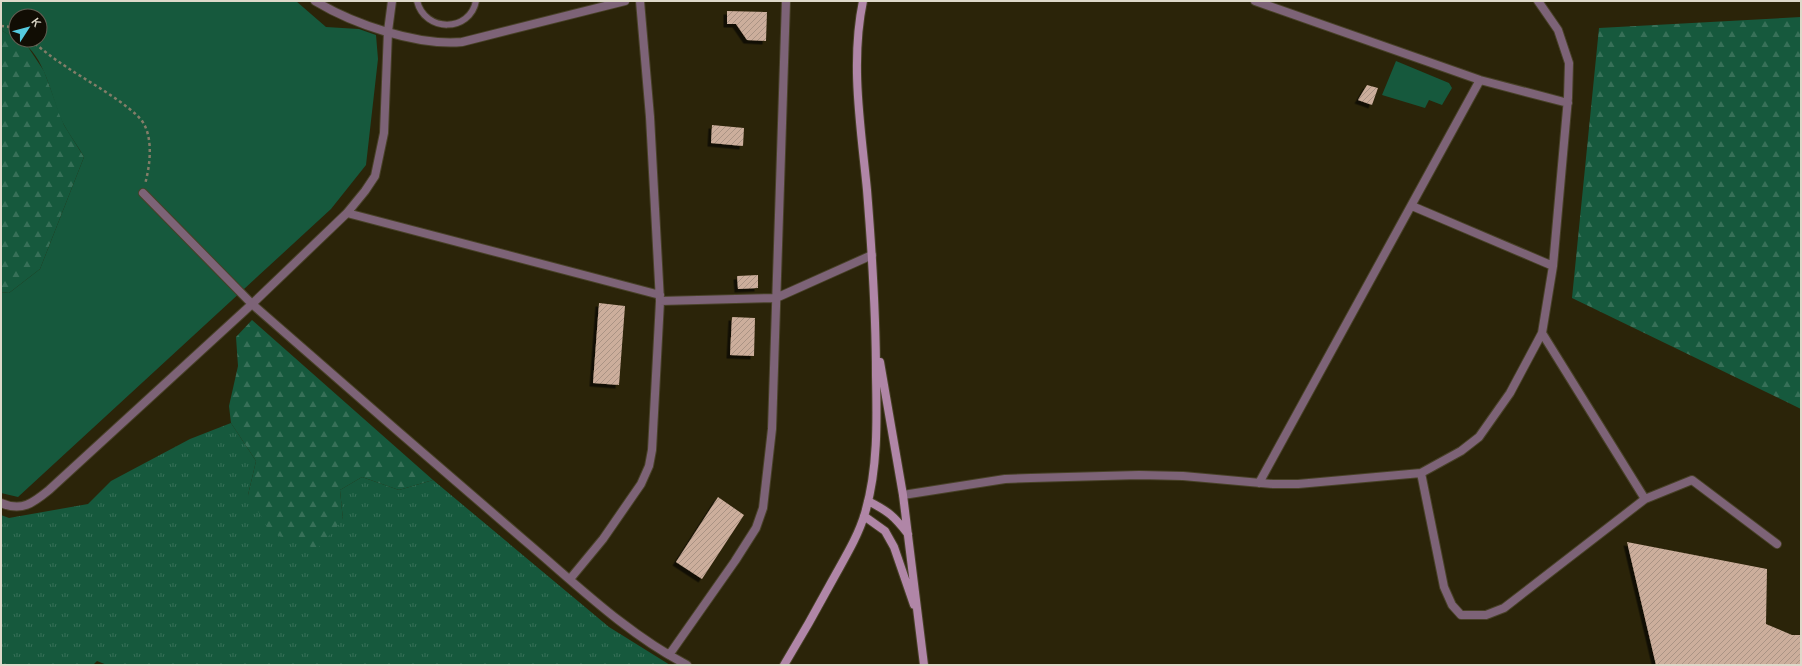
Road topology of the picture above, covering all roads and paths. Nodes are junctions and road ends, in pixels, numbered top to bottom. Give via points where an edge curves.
1 (315, 1) edge
2 (392, 1) edge
3 (417, 1) edge
4 (476, 1) edge
5 (625, 1) edge
6 (640, 1) edge
7 (786, 1) edge
8 (863, 1) edge
9 (1255, 1) edge
10 (1538, 1) edge
11 (388, 31) junction
12 (40, 48) edge
13 (1480, 80) junction
14 (1568, 103) junction
15 (143, 193) joint
16 (1412, 206) junction
17 (347, 213) junction
18 (872, 255) junction
19 (1553, 266) junction
20 (660, 298) junction
21 (776, 298) junction
22 (252, 304) junction
23 (1542, 333) junction
24 (876, 337) junction
25 (1420, 473) junction
26 (1259, 483) junction
27 (903, 496) junction
28 (1645, 499) junction
29 (868, 501) junction
30 (1, 503) edge
31 (864, 516) junction
32 (908, 535) junction
33 (1776, 544) dead end
34 (570, 579) junction
35 (919, 621) junction
36 (669, 655) junction
37 (687, 665) edge
38 (784, 665) edge
39 (924, 665) edge

1 - 11 street via 350,18
2 - 11 street
3 - 4 lane via 419,9 428,20 439,25 452,24 464,19 474,11
5 - 11 street via 462,42 433,42
6 - 20 street via 650,117
7 - 21 street
8 - 18 main road via 857,53 858,89
9 - 13 street
10 - 14 street via 1558,30 1569,63
11 - 17 street via 384,133 380,157 375,176
12 - 15 path via 111,96 143,123 149,135 148,176
13 - 14 street
13 - 16 street
14 - 19 street
15 - 22 street
16 - 19 street
16 - 26 street
17 - 20 street
17 - 22 street
18 - 21 street
18 - 24 main road
19 - 23 street
20 - 21 street
20 - 34 street via 649,466 641,484 603,539
21 - 36 street via 772,429 763,508 756,528 735,561
22 - 30 street via 34,502 21,507
22 - 34 street
23 - 25 street via 1510,392 1479,437 1461,451
23 - 28 street
24 - 27 main road
24 - 29 main road via 875,446 873,478
25 - 26 street via 1298,484
25 - 28 street via 1444,587 1452,605 1461,615 1486,615 1504,608
26 - 27 street via 1139,475 1031,478 1005,479
27 - 32 main road
28 - 33 street via 1692,480
29 - 31 main road
29 - 32 main road via 896,518
31 - 35 main road via 884,531 894,547
31 - 38 main road via 842,564
32 - 35 main road
34 - 36 street via 636,634
35 - 39 main road
36 - 37 street

